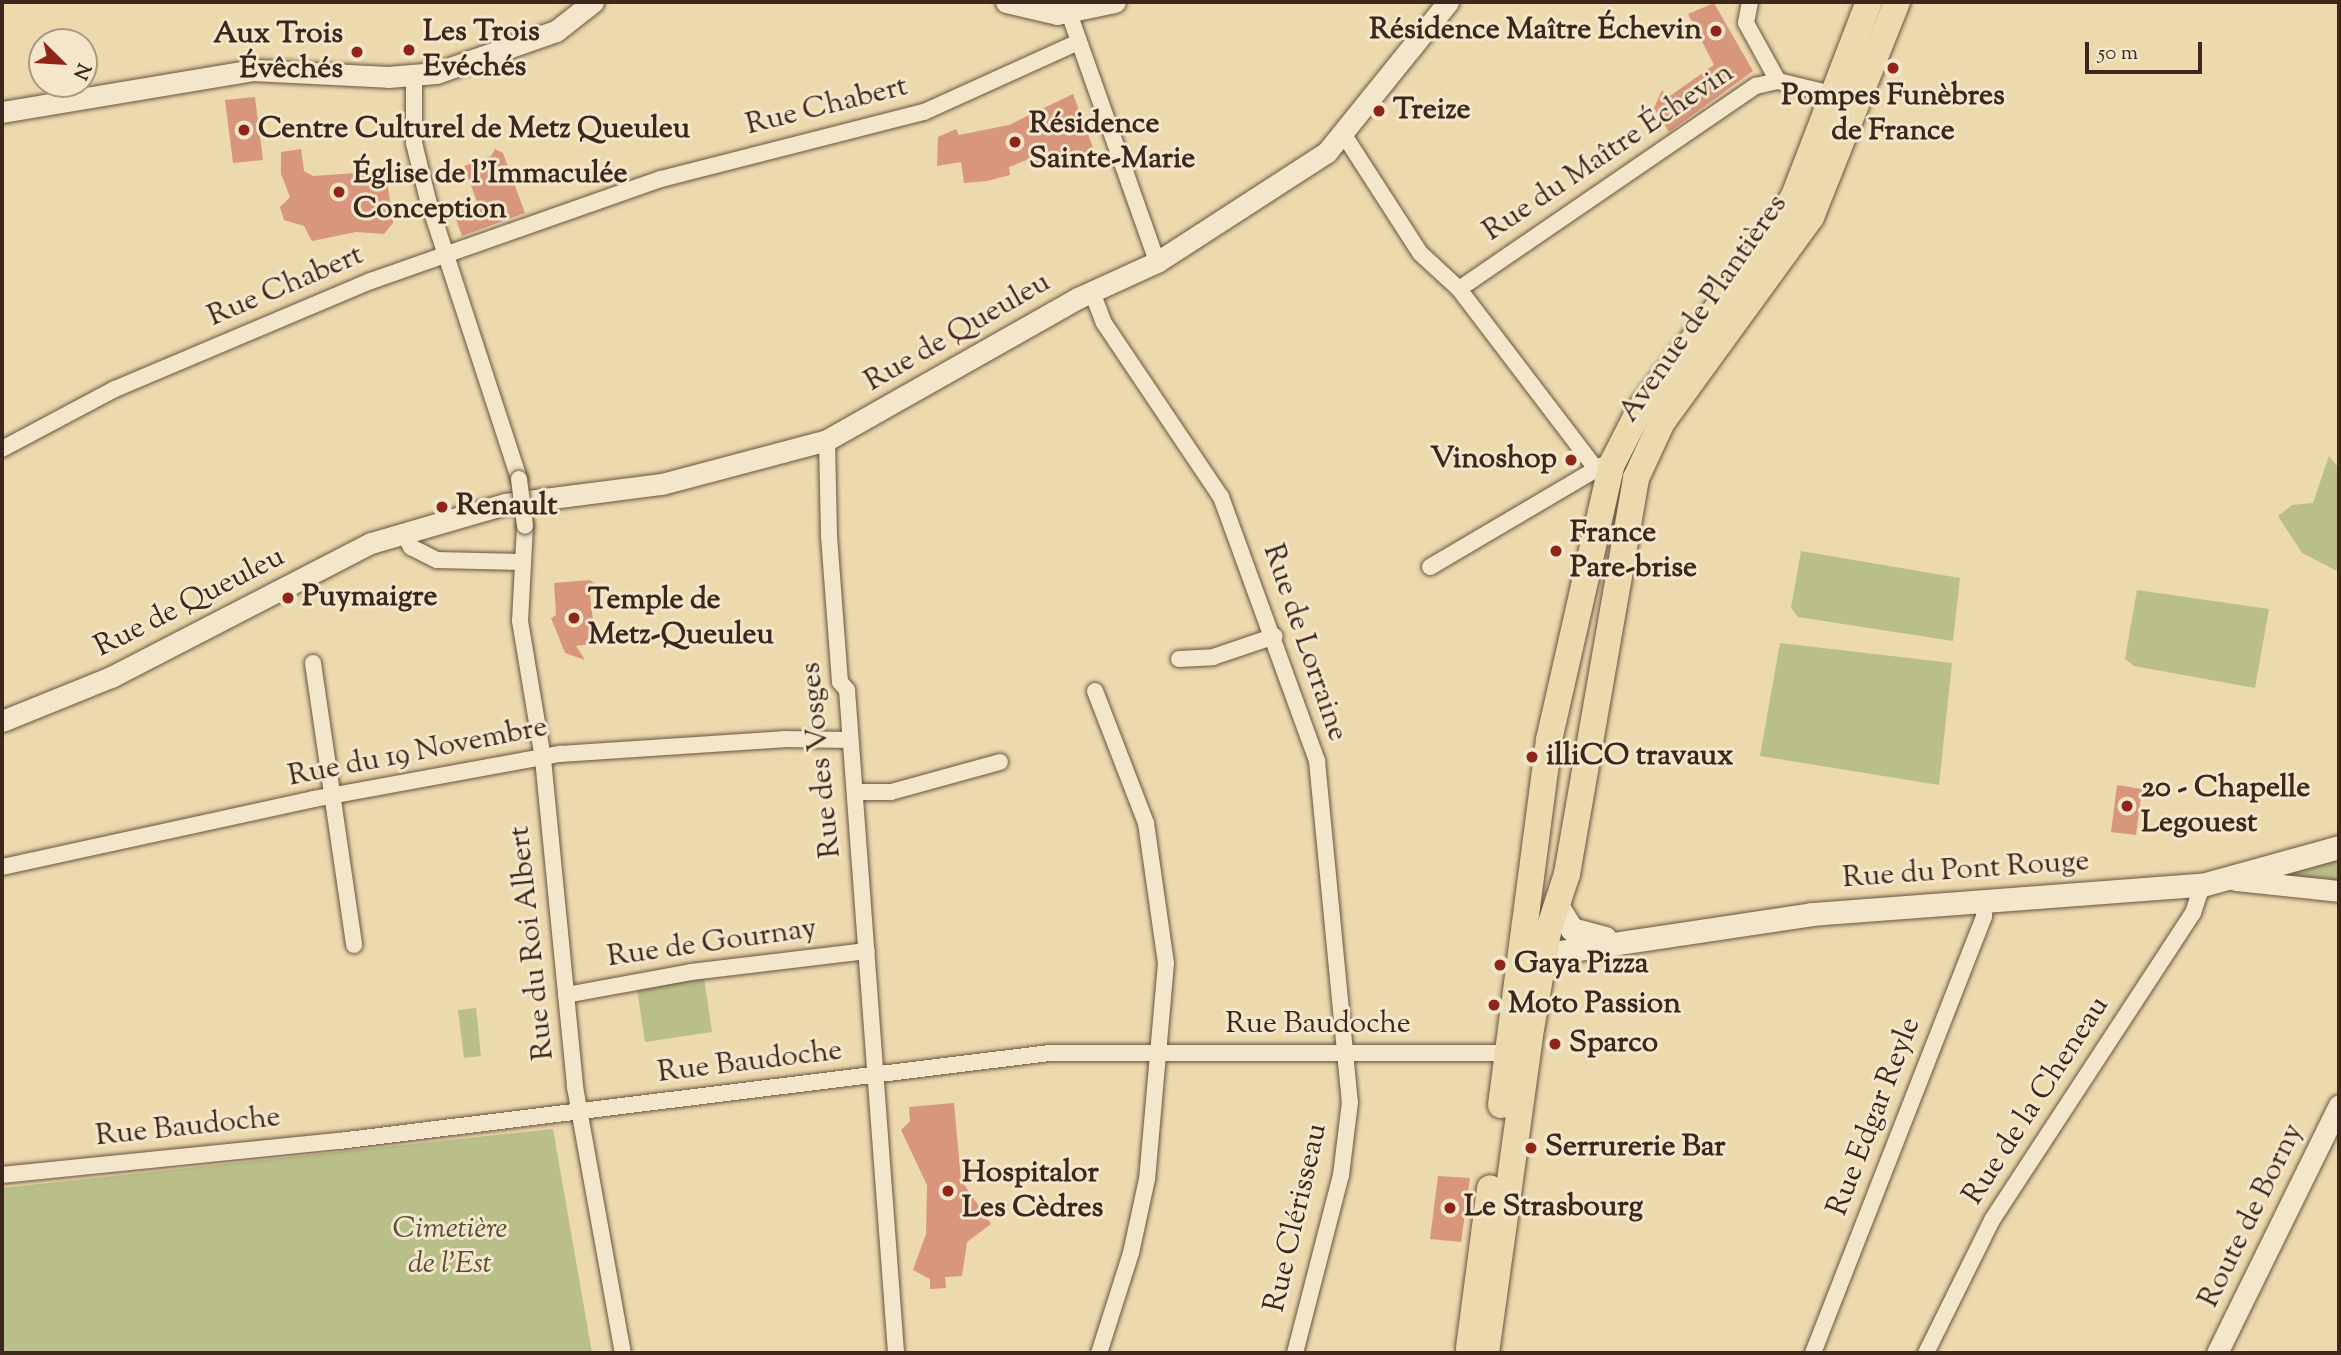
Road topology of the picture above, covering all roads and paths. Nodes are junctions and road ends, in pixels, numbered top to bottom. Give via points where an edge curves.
1 (593, 2) edge
2 (1006, 2) edge
3 (1115, 2) edge
4 (1448, 2) edge
5 (1750, 2) edge
6 (1869, 2) edge
7 (1897, 2) edge
8 (1069, 13) junction
9 (1078, 42) junction
10 (414, 77) junction
11 (1778, 81) junction
12 (1836, 95) junction
13 (2, 112) edge
14 (1344, 135) junction
15 (446, 254) junction
16 (1157, 262) junction
17 (1459, 289) junction
18 (1092, 292) junction
19 (827, 440) junction
20 (2, 449) edge
21 (1604, 467) junction
22 (1575, 486) junction
23 (1603, 496) junction
24 (402, 532) junction
25 (521, 562) junction
26 (1430, 567) dead end
27 (1275, 636) junction
28 (1179, 659) dead end
29 (313, 663) dead end
30 (1095, 691) dead end
31 (2, 721) edge
32 (850, 740) junction
33 (543, 759) junction
34 (1000, 762) dead end
35 (855, 792) junction
36 (332, 798) junction
37 (2339, 836) edge
38 (2330, 849) edge
39 (2, 867) edge
40 (2235, 880) junction
41 (2202, 885) junction
42 (2339, 891) edge
43 (1985, 900) junction
44 (1558, 907) junction
45 (1612, 940) junction
46 (354, 945) dead end
47 (867, 951) junction
48 (1532, 951) junction
49 (566, 995) junction
50 (1161, 1053) junction
51 (1349, 1053) junction
52 (1508, 1053) junction
53 (872, 1075) junction
54 (2339, 1105) edge
55 (580, 1111) junction
56 (2, 1175) edge
57 (623, 1353) edge
58 (896, 1353) edge
59 (1099, 1353) edge
60 (1295, 1353) edge
61 (1468, 1353) edge
62 (1486, 1353) edge
63 (1813, 1353) edge
64 (1926, 1353) edge
65 (2217, 1353) edge

1 - 10 street via 556,31
2 - 8 street
3 - 8 street
4 - 14 street, Rue de Queuleu
5 - 11 street via 1746,23
6 - 12 main road, Avenue de Plantières
7 - 44 main road, Avenue de Plantières via 1811,217 1645,451 1606,627
8 - 9 street
9 - 15 street, Rue Chabert via 924,112 662,180
9 - 16 street
10 - 13 street via 252,71
10 - 15 street via 414,143
11 - 12 street, Rue du Maître Échevin
11 - 17 street, Rue du Maître Échevin via 1756,86
12 - 21 main road, Avenue de Plantières via 1809,166 1774,230
14 - 16 street, Rue de Queuleu via 1256,201
14 - 17 street via 1420,253
15 - 20 street, Rue Chabert via 115,389
15 - 25 street, Rue du Roi Albert, bridge via 519,479 525,526
16 - 18 street, Rue de Queuleu
17 - 21 street
18 - 19 street, Rue de Queuleu
18 - 27 street, Rue de Lorraine via 1104,323 1222,497
19 - 24 street, Rue de Queuleu via 662,484 505,504
19 - 32 street, Rue des Vosges via 829,536
21 - 22 street
21 - 23 main road, Avenue de Plantières
22 - 23 street
22 - 26 street
23 - 48 main road, Avenue de Plantières via 1551,730
24 - 25 street via 411,547 437,560
24 - 31 street, Rue de Queuleu via 357,548 111,677
25 - 33 street, Rue du Roi Albert via 520,621
27 - 28 street via 1213,657
27 - 51 street, Rue de Lorraine via 1317,761
29 - 36 street
30 - 50 street via 1132,777 1157,874 1166,963
32 - 33 street, Rue du 19 Novembre via 605,748
32 - 35 street, Rue des Vosges
33 - 36 street, Rue du 19 Novembre
33 - 49 street, Rue du Roi Albert
34 - 35 street via 891,792
35 - 47 street, Rue des Vosges
36 - 39 street, Rue du 19 Novembre
36 - 46 street
37 - 38 main road, Rue du Pont Rouge
38 - 40 main road, Rue du Pont Rouge
40 - 41 main road, Rue du Pont Rouge
40 - 42 street
41 - 43 main road, Rue du Pont Rouge
41 - 64 street, Rue de la Cheneau via 2193,913 1992,1220
43 - 45 main road, Rue du Pont Rouge via 1812,914
43 - 63 street, Rue Edgar Reyle via 1984,916
44 - 45 main road, Rue du Pont Rouge via 1572,929
44 - 48 main road, Avenue de Plantières
45 - 48 main road, Rue du Pont Rouge
47 - 49 street, Rue de Gournay via 691,972
47 - 53 street, Rue des Vosges
48 - 52 main road
48 - 62 main road
49 - 55 street, Rue du Roi Albert
50 - 51 street, Rue Baudoche
50 - 53 street, Rue Baudoche via 1050,1053
50 - 59 street via 1139,1222
51 - 52 street, Rue Baudoche
51 - 60 street, Rue Clérisseau via 1350,1102 1341,1175
52 - 61 main road
53 - 55 street, Rue Baudoche
53 - 58 street, Rue des Vosges
54 - 65 street, Route de Borny
55 - 56 street, Rue Baudoche
55 - 57 street, Rue du Roi Albert

